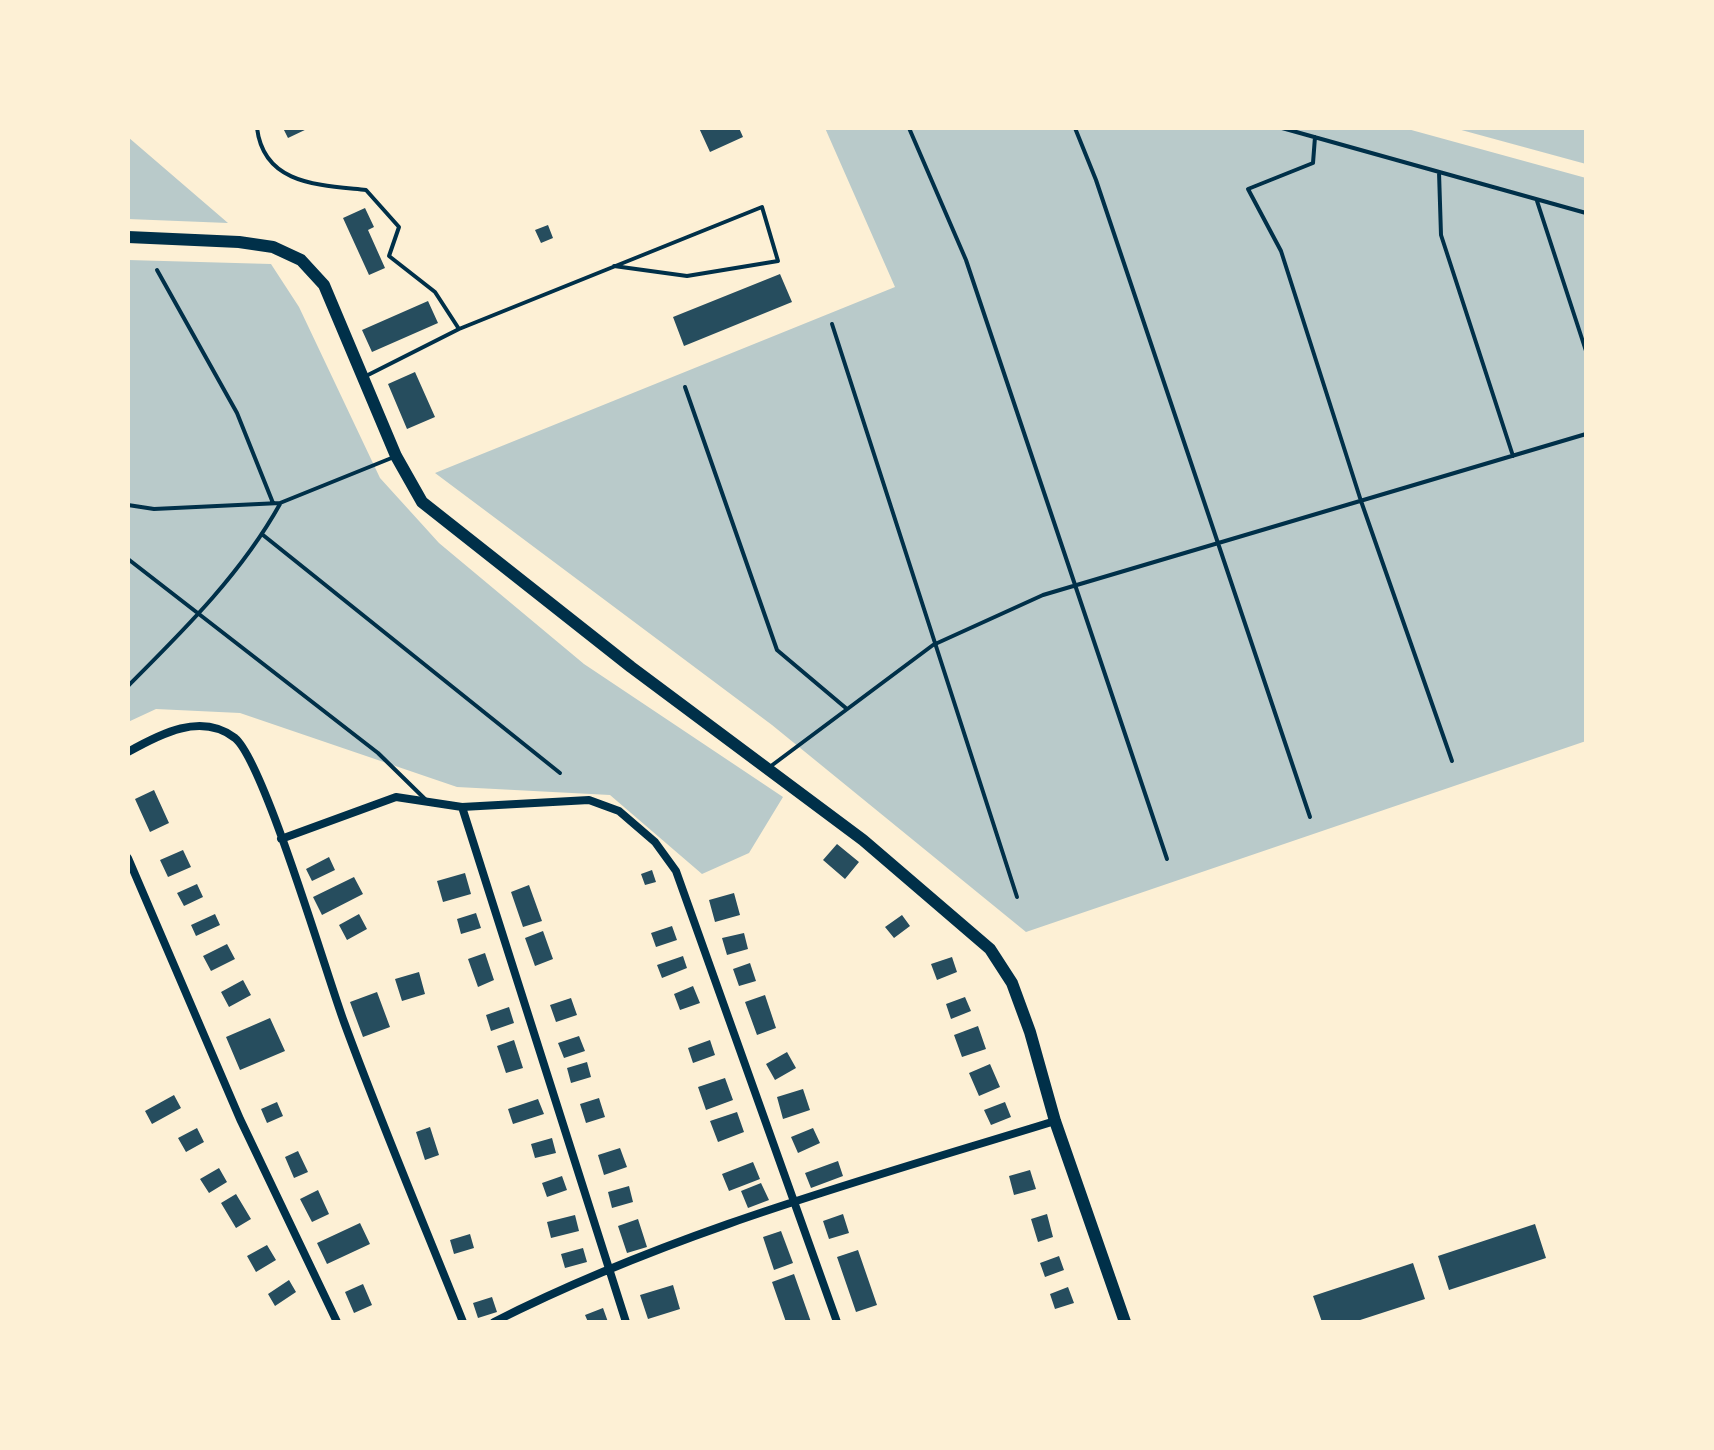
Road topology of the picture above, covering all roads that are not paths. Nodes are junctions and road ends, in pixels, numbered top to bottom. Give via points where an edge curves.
1 (257, 128) edge
2 (909, 128) edge
3 (1075, 128) edge
4 (1282, 128) edge
5 (1315, 137) junction
6 (1439, 172) junction
7 (1536, 200) junction
8 (1586, 213) edge
9 (128, 237) edge
10 (614, 266) junction
11 (157, 270) dead end
12 (832, 324) dead end
13 (459, 329) junction
14 (1586, 351) edge
15 (363, 378) junction
16 (685, 387) dead end
17 (1586, 434) edge
18 (396, 456) junction
19 (1513, 456) junction
20 (1361, 501) junction
21 (273, 503) junction
22 (280, 503) junction
23 (128, 505) edge
24 (263, 535) junction
25 (1217, 543) junction
26 (128, 559) edge
27 (1075, 585) junction
28 (200, 615) junction
29 (933, 645) junction
30 (128, 686) edge
31 (847, 709) junction
32 (128, 752) edge
33 (1452, 761) dead end
34 (768, 767) junction
35 (560, 773) dead end
36 (427, 801) junction
37 (462, 807) junction
38 (1310, 817) dead end
39 (281, 839) junction
40 (128, 858) edge
41 (1167, 859) dead end
42 (1017, 897) dead end
43 (1055, 1121) junction
44 (794, 1202) junction
45 (609, 1271) junction
46 (337, 1322) edge
47 (463, 1322) edge
48 (494, 1322) edge
49 (626, 1322) edge
50 (837, 1322) edge
51 (1125, 1322) edge

1 - 13 lane via 260,150 280,173 366,190 399,227 389,256 435,292
2 - 27 lane via 966,260
3 - 25 lane
4 - 5 lane
5 - 6 lane
5 - 20 lane via 1313,163 1248,189 1281,251
6 - 7 lane
6 - 19 lane via 1441,235
7 - 8 lane
7 - 14 lane
9 - 15 main road via 239,242 273,247 301,260 324,285
10 - 10 lane via 762,207 778,261 687,276
10 - 13 lane
11 - 21 lane via 237,413
12 - 29 lane
13 - 15 lane
15 - 18 main road
16 - 31 lane via 777,650
17 - 19 lane
18 - 22 lane
18 - 34 main road via 422,502
19 - 20 lane
20 - 25 lane
20 - 33 lane
21 - 22 lane
21 - 23 lane via 154,509
22 - 24 lane
24 - 28 lane
24 - 35 lane
25 - 27 lane
25 - 38 lane
26 - 28 lane
27 - 29 lane
27 - 41 lane
28 - 30 lane
28 - 36 lane via 378,753
29 - 31 lane
29 - 42 lane
31 - 34 lane
32 - 39 street via 162,732 203,725 221,729 238,740
34 - 43 main road via 990,949 1012,983
36 - 37 street
36 - 39 street via 396,797
37 - 44 street via 589,800 619,811 655,842 676,871
37 - 45 street
39 - 47 street via 344,1023
40 - 46 street via 240,1119
43 - 44 street
43 - 51 main road
44 - 45 street
44 - 50 street
45 - 48 street
45 - 49 street

